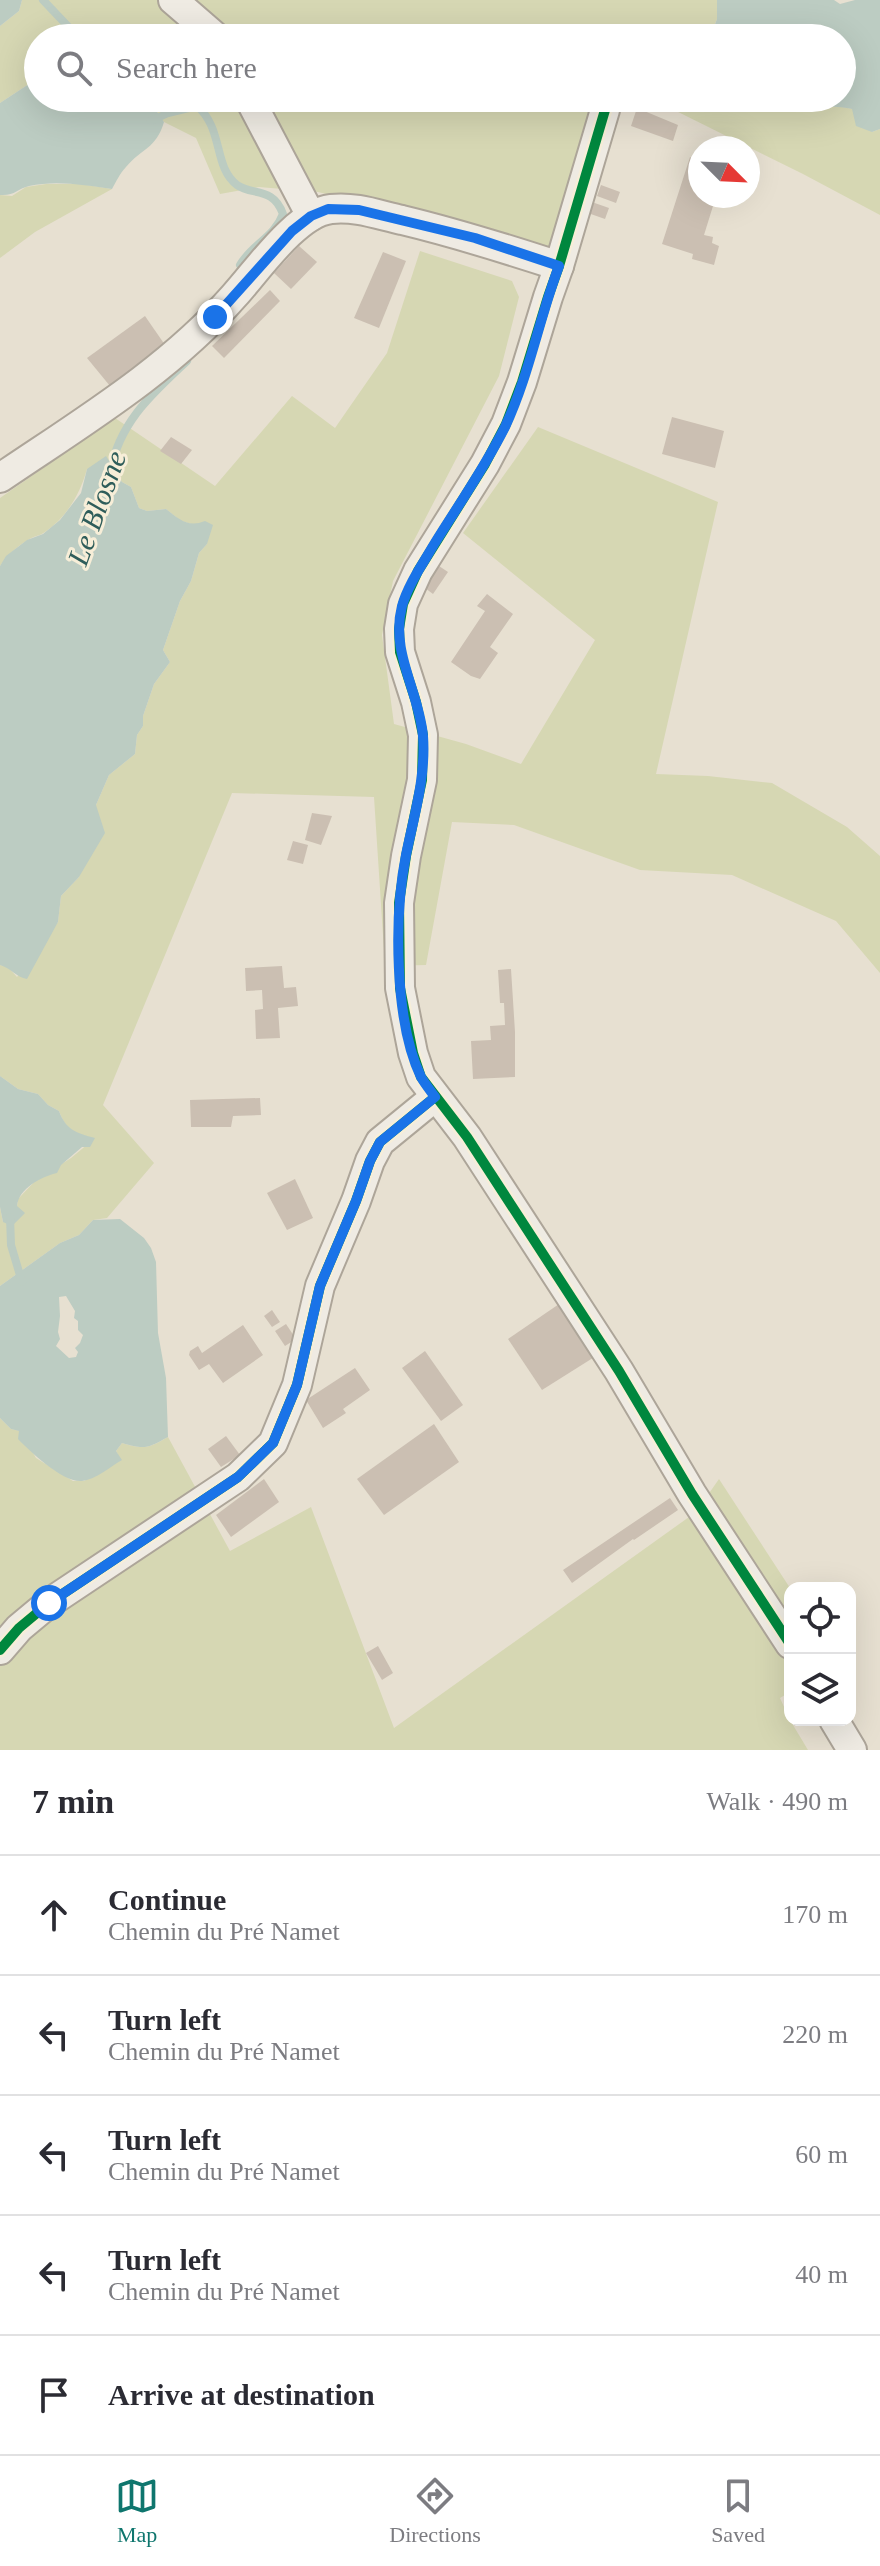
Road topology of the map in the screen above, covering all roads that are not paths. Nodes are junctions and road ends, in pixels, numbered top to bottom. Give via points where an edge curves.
1 (173, 0) edge
2 (201, 24) edge
3 (256, 112) edge
4 (604, 112) edge
5 (311, 216) junction
6 (559, 266) junction
7 (0, 478) edge
8 (435, 1097) junction
9 (784, 1635) edge
10 (0, 1650) edge
11 (838, 1726) edge
12 (852, 1750) edge

1 - 2 street
3 - 5 street
4 - 6 street
5 - 6 street via 328,209 359,210 475,238
5 - 7 street via 181,348 119,398
6 - 8 street via 506,424 418,571 399,629 400,652 423,735 422,780 399,903 400,988 413,1053
8 - 9 street via 467,1137 619,1371
8 - 10 street via 380,1142 370,1161 320,1286 297,1385 273,1443 238,1477 49,1603
11 - 12 street

